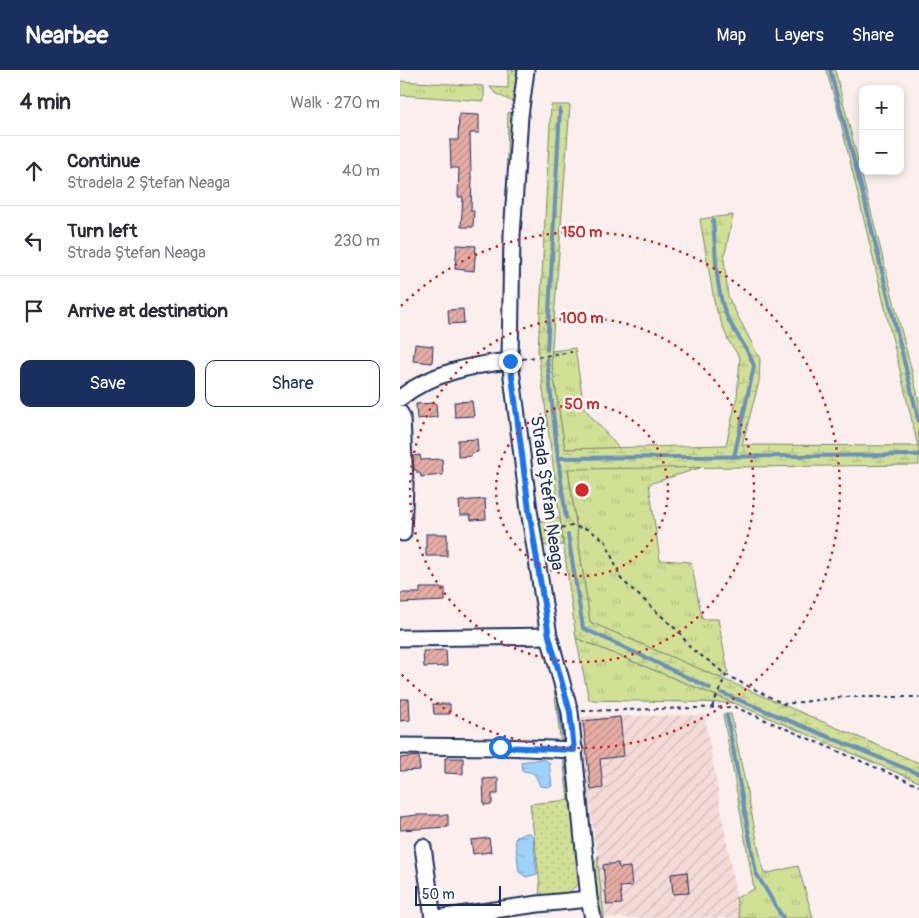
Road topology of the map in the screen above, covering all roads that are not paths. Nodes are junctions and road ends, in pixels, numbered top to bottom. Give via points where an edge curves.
1 (526, 70) edge
2 (510, 361) junction
3 (400, 398) edge
4 (400, 413) edge
5 (403, 533) dead end
6 (549, 636) junction
7 (400, 638) edge
8 (400, 746) edge
9 (574, 750) junction
10 (424, 847) dead end
11 (589, 899) junction
12 (433, 918) edge
13 (437, 918) edge
14 (593, 918) edge

1 - 2 street, Strada Ștefan Neaga via 512,235
2 - 3 street via 426,380
2 - 6 street, Strada Ștefan Neaga
4 - 5 street via 405,485
6 - 7 street
6 - 9 street, Strada Ștefan Neaga via 570,712
8 - 9 street
9 - 11 street, Strada Ștefan Neaga
10 - 12 street
11 - 13 street
11 - 14 street, Strada Ștefan Neaga

